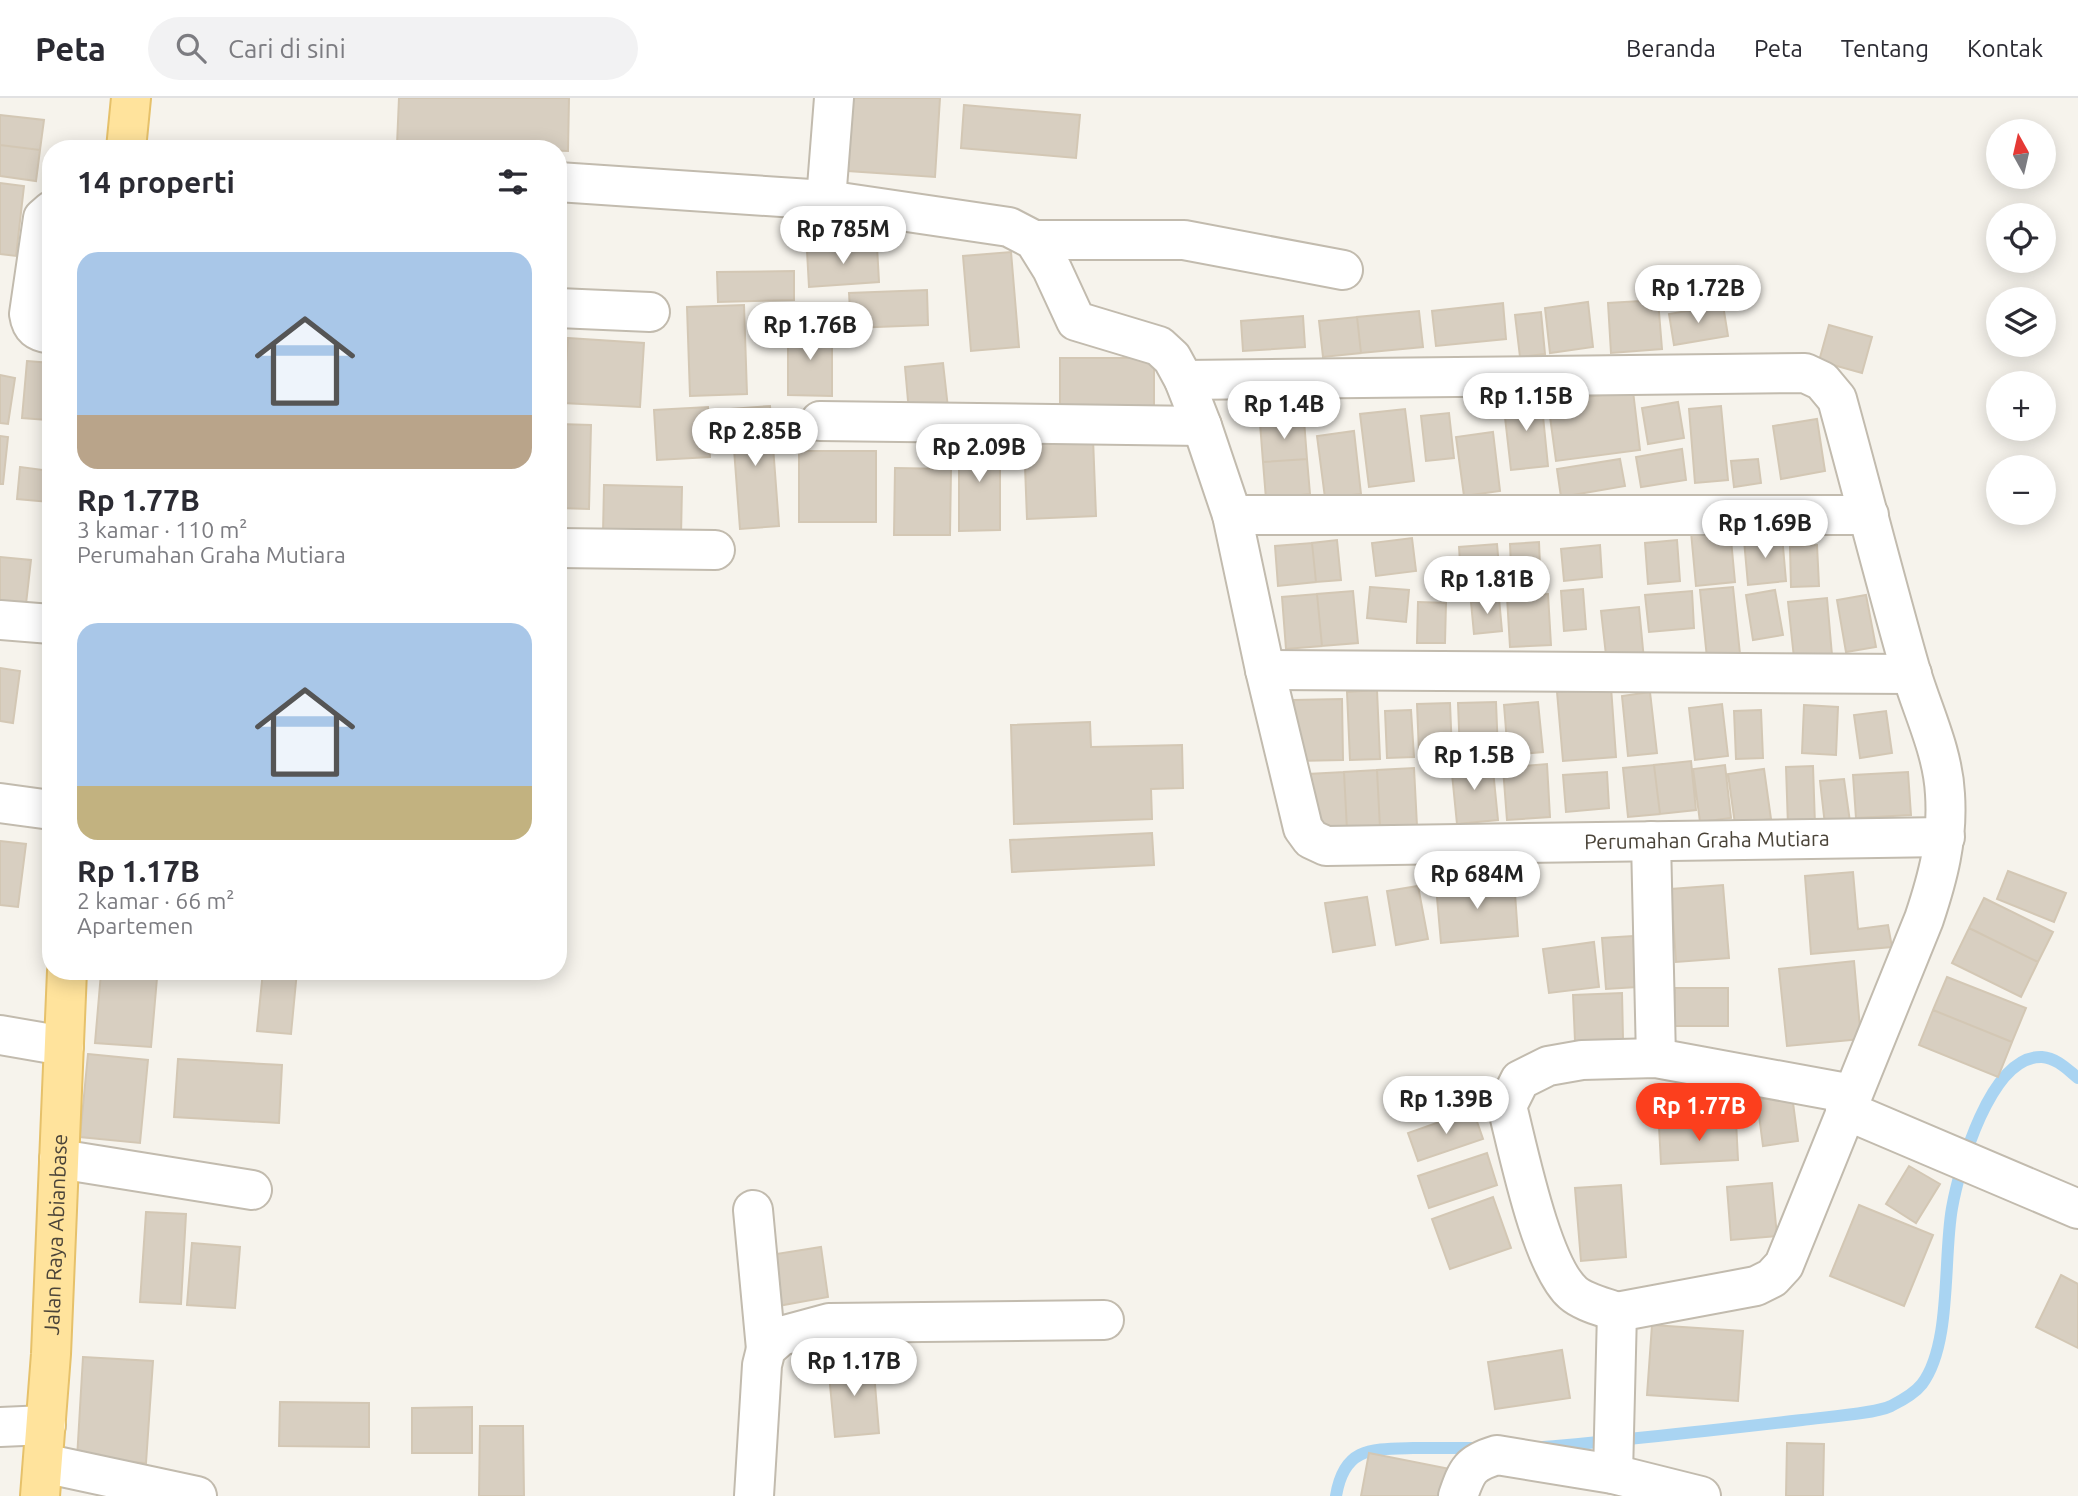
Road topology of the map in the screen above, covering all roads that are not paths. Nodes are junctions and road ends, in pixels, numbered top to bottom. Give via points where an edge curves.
1 (131, 98) edge
2 (834, 98) edge
3 (127, 140) edge
4 (567, 183) edge
5 (826, 200) junction
6 (42, 225) edge
7 (1034, 240) junction
8 (1343, 270) dead end
9 (567, 308) edge
10 (650, 312) dead end
11 (42, 333) edge
12 (1184, 380) junction
13 (820, 421) dead end
14 (1202, 426) junction
15 (1232, 515) junction
16 (1869, 515) junction
17 (567, 548) edge
18 (715, 550) dead end
19 (0, 620) edge
20 (42, 623) edge
21 (1265, 670) junction
22 (1912, 674) junction
23 (0, 803) edge
24 (42, 809) edge
25 (1945, 837) junction
26 (1651, 841) junction
27 (67, 980) edge
28 (0, 1035) edge
29 (64, 1046) junction
30 (1656, 1058) junction
31 (1848, 1102) junction
32 (60, 1159) junction
33 (252, 1190) dead end
34 (2078, 1209) edge
35 (753, 1210) dead end
36 (1617, 1312) junction
37 (1104, 1320) dead end
38 (766, 1349) junction
39 (46, 1425) junction
40 (0, 1427) edge
41 (1613, 1474) junction
42 (41, 1480) edge
43 (197, 1496) edge
44 (754, 1496) edge
45 (1458, 1496) edge
46 (1701, 1496) edge

1 - 3 main road
2 - 5 street
4 - 5 street
5 - 7 street via 1009,227
6 - 11 street via 29,313 30,324
7 - 8 street via 1184,240
7 - 12 street, Perumahan Graha Mutiara via 1076,321 1159,346
9 - 10 street
12 - 14 street, Perumahan Graha Mutiara
12 - 16 street via 1805,373 1822,381 1837,399
13 - 14 street
14 - 15 street, Perumahan Graha Mutiara
15 - 16 street
15 - 21 street, Perumahan Graha Mutiara
16 - 22 street
17 - 18 street
19 - 20 street
21 - 22 street
21 - 26 street, Perumahan Graha Mutiara via 1303,828 1311,839 1326,846
22 - 25 street via 1939,760
23 - 24 street
25 - 26 street, Perumahan Graha Mutiara
25 - 31 street via 1939,876 1924,919
26 - 30 street
27 - 29 main road, Jalan Raya Abianbase
28 - 29 street
29 - 32 main road, Jalan Raya Abianbase
30 - 31 street
30 - 36 street via 1548,1066 1520,1080 1507,1106 1554,1267 1573,1293
31 - 34 street via 1950,1154
31 - 36 street via 1784,1265 1772,1278 1756,1286
32 - 33 street
32 - 39 main road, Jalan Raya Abianbase
35 - 38 street
36 - 41 street
37 - 38 street via 829,1323 780,1336
38 - 44 street
39 - 40 street
39 - 42 main road, Jalan Raya Abianbase
41 - 45 street via 1497,1455 1480,1460 1466,1472
41 - 46 street
42 - 43 street

